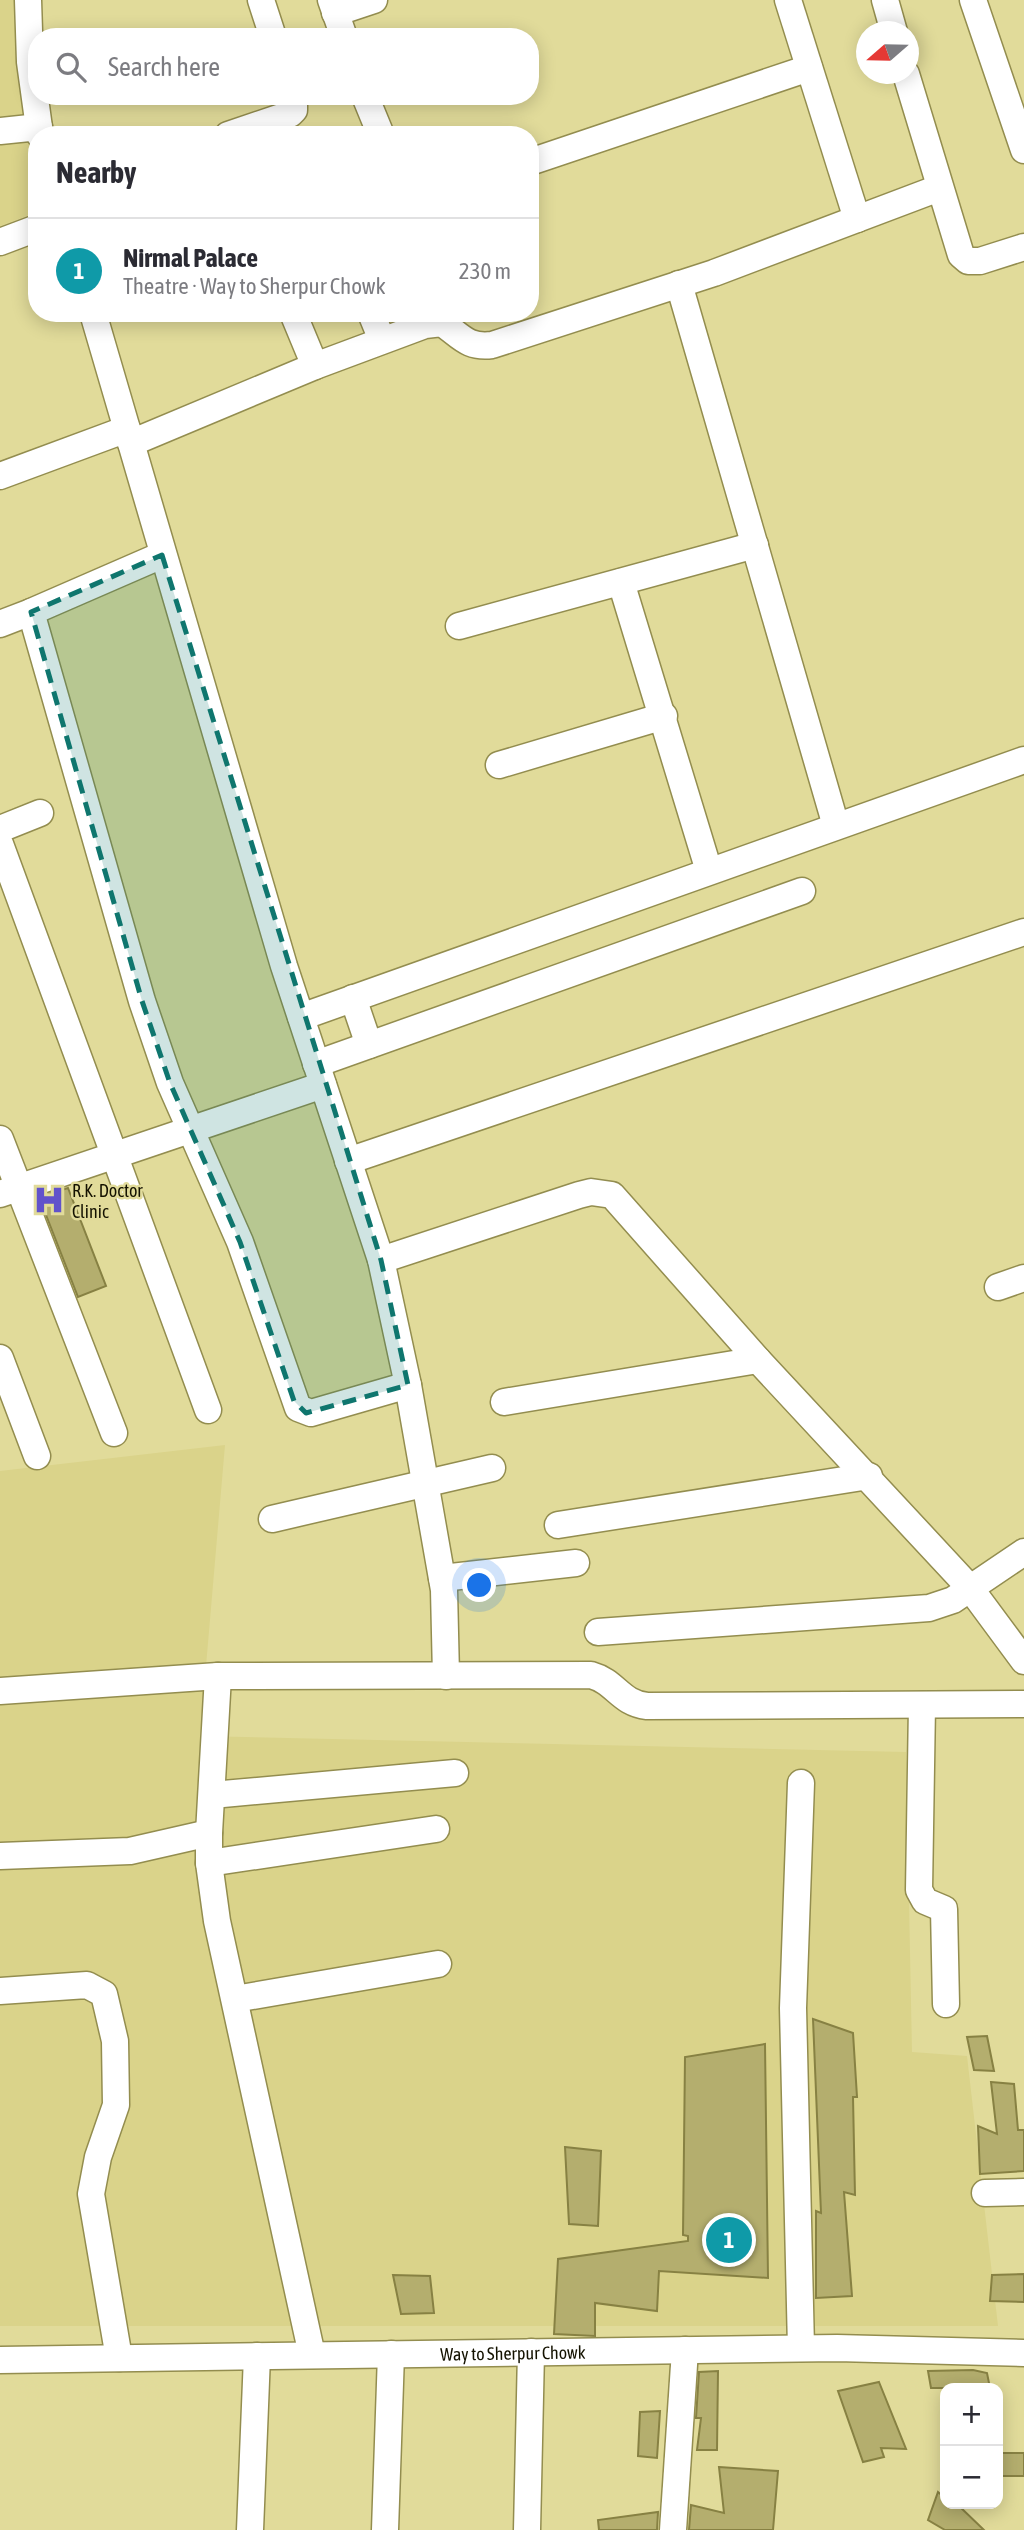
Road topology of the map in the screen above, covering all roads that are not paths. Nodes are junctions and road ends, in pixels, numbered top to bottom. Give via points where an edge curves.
1 (28, 0) edge
2 (261, 0) edge
3 (374, 0) edge
4 (788, 0) edge
5 (885, 0) edge
6 (973, 0) edge
7 (337, 17) edge
8 (891, 21) edge
9 (29, 28) edge
10 (270, 28) edge
11 (809, 68) junction
12 (909, 84) edge
13 (36, 105) edge
14 (294, 105) edge
15 (368, 105) edge
16 (39, 126) edge
17 (255, 126) edge
18 (377, 126) edge
19 (0, 131) edge
20 (28, 131) edge
21 (1024, 150) edge
22 (539, 159) edge
23 (940, 188) junction
24 (857, 219) junction
25 (28, 231) edge
26 (0, 242) edge
27 (1024, 247) edge
28 (680, 284) junction
29 (96, 322) edge
30 (297, 322) edge
31 (375, 322) edge
32 (454, 322) edge
33 (382, 340) junction
34 (461, 341) junction
35 (315, 366) junction
36 (129, 436) junction
37 (0, 476) edge
38 (755, 545) junction
39 (162, 555) junction
40 (621, 582) junction
41 (31, 612) junction
42 (0, 624) edge
43 (459, 626) dead end
44 (664, 716) junction
45 (1024, 760) edge
46 (499, 765) dead end
47 (40, 813) dead end
48 (835, 826) junction
49 (0, 829) edge
50 (0, 844) edge
51 (709, 871) junction
52 (802, 891) dead end
53 (1024, 932) edge
54 (353, 998) junction
55 (301, 1017) junction
56 (369, 1045) junction
57 (319, 1074) junction
58 (191, 1130) junction
59 (0, 1139) edge
60 (113, 1154) junction
61 (348, 1161) junction
62 (9, 1190) edge
63 (381, 1260) junction
64 (1024, 1278) edge
65 (998, 1287) dead end
66 (0, 1358) edge
67 (758, 1360) junction
68 (408, 1385) junction
69 (504, 1402) dead end
70 (208, 1410) dead end
71 (114, 1433) dead end
72 (37, 1455) dead end
73 (492, 1468) dead end
74 (869, 1476) junction
75 (426, 1484) junction
76 (272, 1519) dead end
77 (558, 1525) dead end
78 (1024, 1552) edge
79 (576, 1563) dead end
80 (442, 1578) junction
81 (970, 1588) junction
82 (598, 1632) dead end
83 (1024, 1661) edge
84 (218, 1676) junction
85 (446, 1676) junction
86 (0, 1691) edge
87 (1024, 1704) edge
88 (922, 1705) junction
89 (455, 1773) dead end
90 (801, 1783) dead end
91 (212, 1795) junction
92 (436, 1829) dead end
93 (209, 1833) junction
94 (0, 1856) edge
95 (209, 1863) junction
96 (438, 1964) dead end
97 (0, 1992) edge
98 (234, 1999) junction
99 (946, 2004) dead end
100 (1024, 2192) edge
101 (985, 2193) dead end
102 (801, 2348) junction
103 (685, 2350) junction
104 (531, 2352) junction
105 (1024, 2353) edge
106 (391, 2354) junction
107 (312, 2356) junction
108 (257, 2357) junction
109 (119, 2358) junction
110 (0, 2360) edge
111 (250, 2530) edge
112 (385, 2530) edge
113 (527, 2530) edge
114 (673, 2530) edge

1 - 9 street
2 - 10 street
3 - 7 street
4 - 11 street
5 - 8 street
6 - 21 street
11 - 22 street
11 - 24 street
12 - 23 street
13 - 16 street
14 - 17 street via 290,114
15 - 18 street
19 - 20 street
23 - 24 street
23 - 27 street via 956,244 968,261
24 - 28 street
25 - 26 street
28 - 34 street via 492,345
28 - 38 street
29 - 36 street
30 - 35 street
31 - 33 street
32 - 34 street
33 - 34 street via 435,322 448,327
33 - 35 street
35 - 36 street
36 - 37 street
36 - 39 street
38 - 40 street
38 - 48 street
39 - 41 street
39 - 55 street
40 - 43 street
40 - 44 street
41 - 42 street
41 - 58 street via 126,950 170,1083
44 - 46 street
44 - 51 street
45 - 48 street
47 - 49 street
48 - 51 street
50 - 60 street
51 - 54 street
52 - 56 street
53 - 61 street
54 - 55 street
54 - 56 street
55 - 57 street
56 - 57 street
57 - 58 street
57 - 61 street
58 - 60 street
58 - 68 street via 240,1242 298,1408 311,1413
59 - 62 street
60 - 62 street
60 - 70 street
61 - 63 street
62 - 71 street
63 - 67 street via 579,1195 612,1195
63 - 68 street
64 - 65 street
66 - 72 street
67 - 69 street
67 - 74 street
68 - 75 street
73 - 75 street
74 - 77 street
74 - 81 street
75 - 76 street
75 - 80 street
78 - 81 street
79 - 80 street
80 - 85 street
81 - 82 street via 929,1608
81 - 83 street
84 - 85 street
84 - 86 street
84 - 91 street
85 - 88 street via 591,1675 608,1682 629,1702 647,1706
87 - 88 street
88 - 99 street via 919,1890 922,1898 944,1909
89 - 91 street
90 - 102 street via 793,2008
91 - 93 street
92 - 95 street
93 - 94 street via 130,1851
93 - 95 street
95 - 98 street
96 - 98 street
97 - 109 street via 88,1985 104,1994 108,2006 115,2041 116,2105 91,2194
98 - 107 street
100 - 101 street
102 - 103 street, Way to Sherpur Chowk
102 - 105 street, Way to Sherpur Chowk
103 - 104 street, Way to Sherpur Chowk
103 - 114 street
104 - 106 street, Way to Sherpur Chowk
104 - 113 street
106 - 107 street, Way to Sherpur Chowk
106 - 112 street
107 - 108 street, Way to Sherpur Chowk
108 - 109 street, Way to Sherpur Chowk
108 - 111 street
109 - 110 street, Way to Sherpur Chowk

